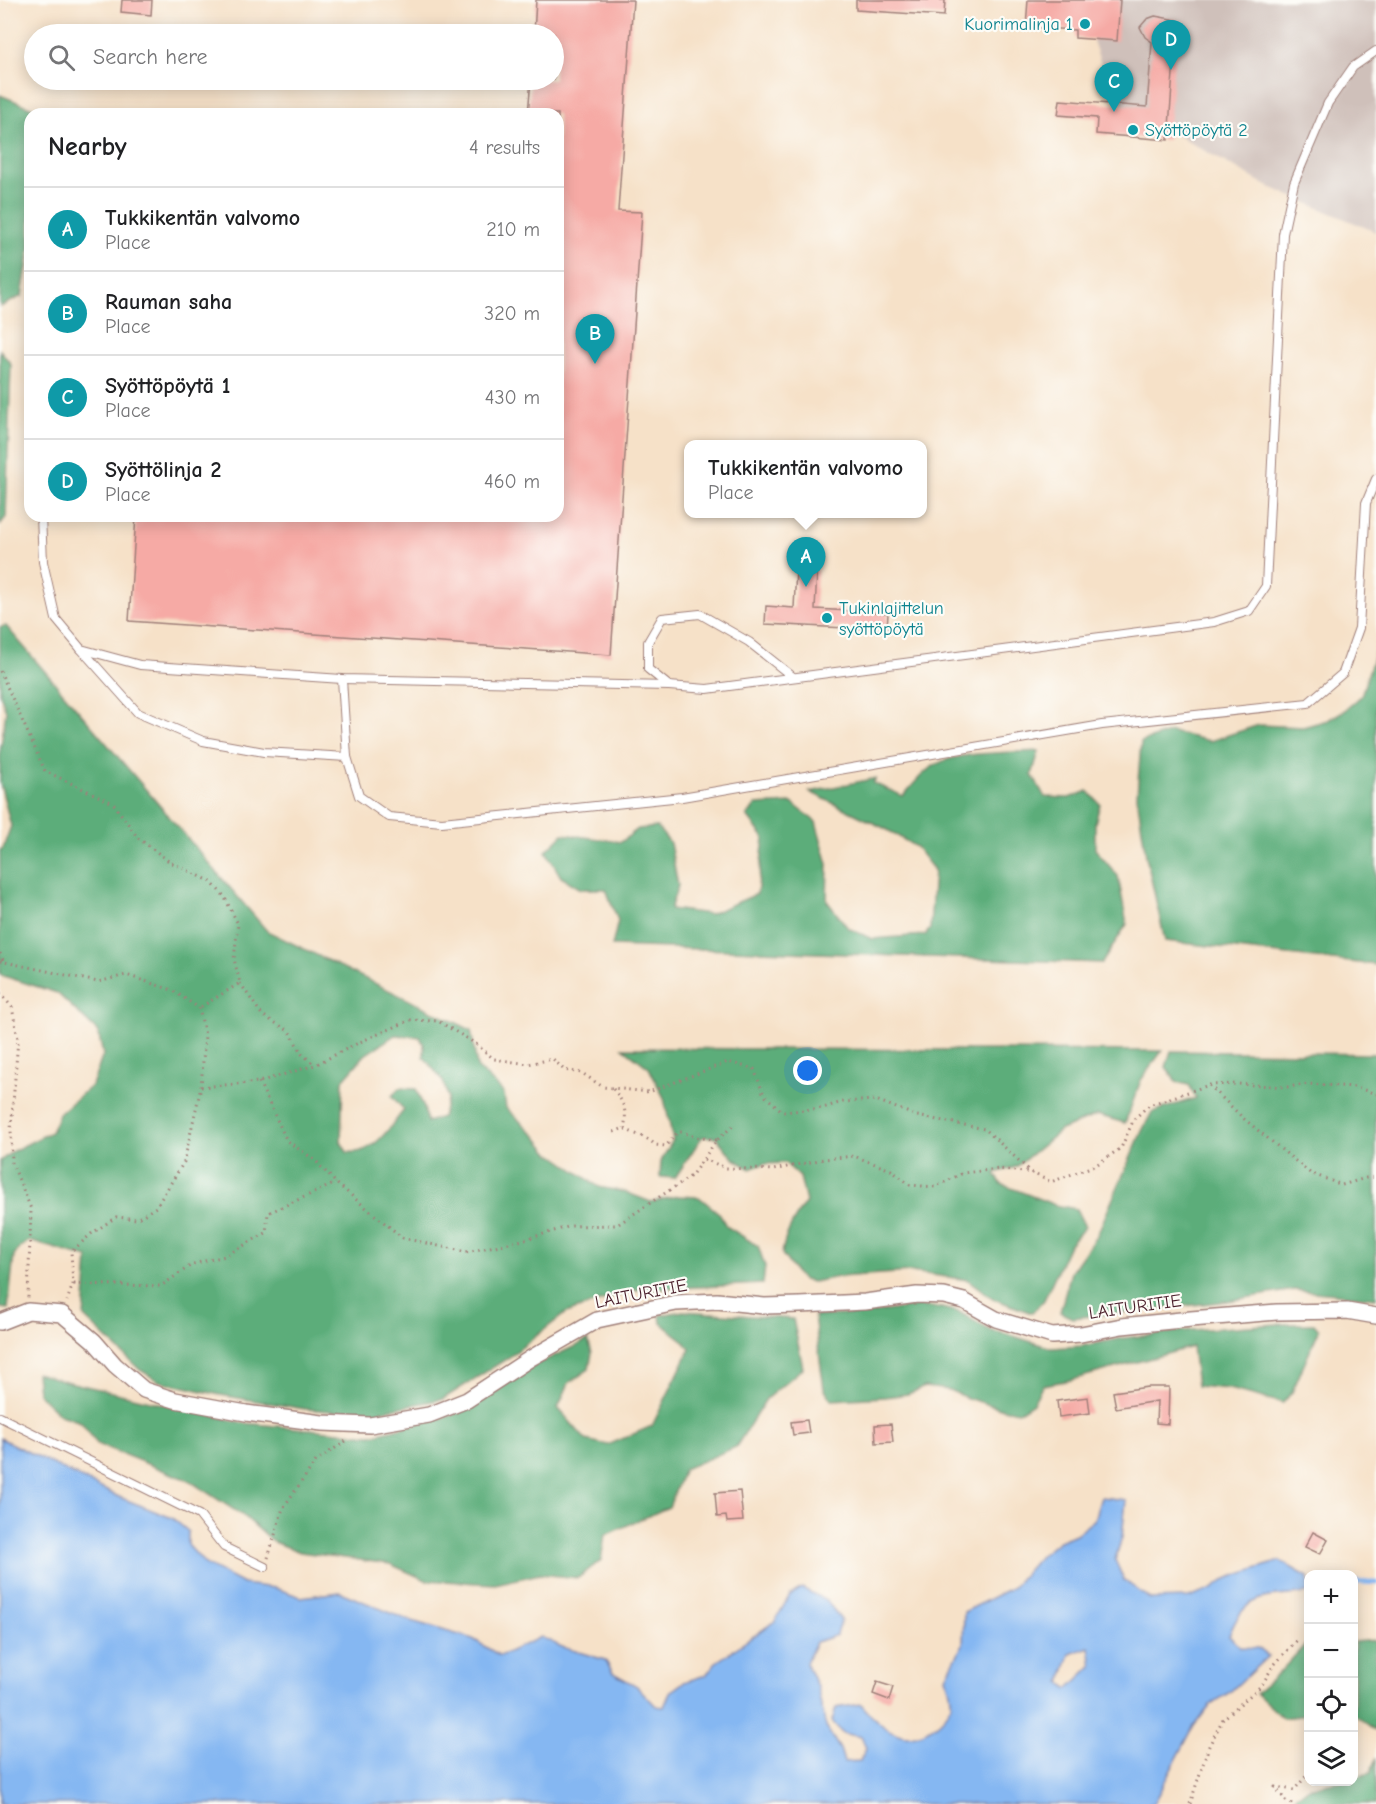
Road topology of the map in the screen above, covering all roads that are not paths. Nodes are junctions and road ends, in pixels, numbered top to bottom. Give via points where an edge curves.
1 (1376, 51) edge
2 (1376, 479) edge
3 (41, 522) edge
4 (81, 649) junction
5 (794, 677) junction
6 (342, 678) junction
7 (669, 686) junction
8 (347, 758) junction
9 (1376, 1316) edge
10 (0, 1322) edge
11 (0, 1417) edge
12 (265, 1567) road end

1 - 5 lane via 1353,67 1328,103 1294,183 1283,234 1266,586 1249,611 1214,622
2 - 8 lane via 1366,503 1359,628 1343,673 1308,703 1102,725 682,797 442,822 389,817 358,796
3 - 4 lane via 43,562 56,619
4 - 6 lane via 140,665
4 - 8 lane via 138,713 203,741 264,752
5 - 7 lane via 707,689
5 - 7 lane via 749,642 700,614 662,618 648,642 648,669
6 - 7 lane
6 - 8 lane
9 - 10 street, LAITURITIE via 1347,1311 1277,1312 1191,1318 1052,1336 996,1319 964,1301 944,1296 917,1294 865,1302 764,1306 717,1301 676,1303 597,1320 467,1400 429,1415 370,1425 322,1423 176,1400 144,1389 62,1314 28,1311
11 - 12 lane via 199,1515 224,1547

